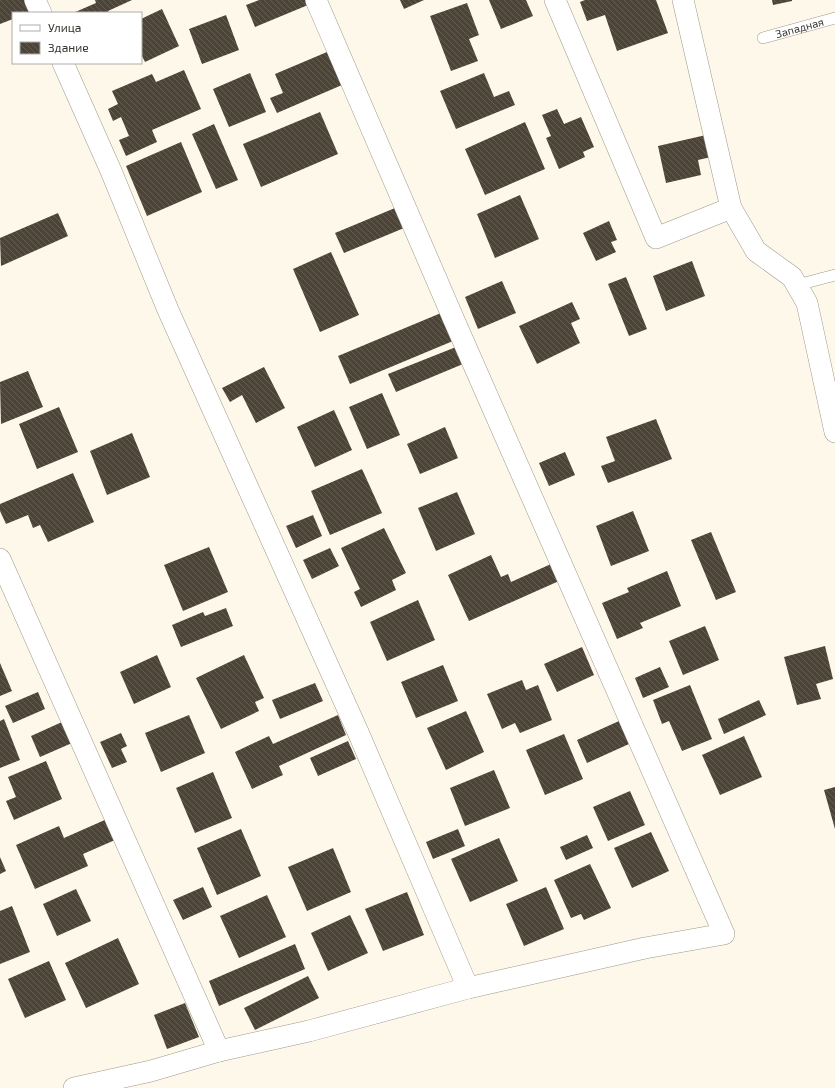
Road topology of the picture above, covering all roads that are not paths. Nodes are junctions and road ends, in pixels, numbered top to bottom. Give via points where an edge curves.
1 (35, 0) edge
2 (316, 0) edge
3 (555, 0) edge
4 (683, 0) edge
5 (41, 12) edge
6 (835, 18) edge
7 (763, 38) dead end
8 (63, 64) edge
9 (731, 208) junction
10 (835, 275) edge
11 (797, 285) junction
12 (835, 432) edge
13 (0, 559) edge
14 (468, 988) junction
15 (219, 1051) junction
16 (74, 1088) edge

1 - 5 street
2 - 14 street via 724,934 645,948
3 - 9 street via 656,238
4 - 9 street
6 - 7 lane, Западная
8 - 14 street via 111,171 171,318 358,732
9 - 11 street via 756,250 792,277
10 - 11 lane
11 - 12 street via 808,303
13 - 15 street
14 - 15 street via 309,1031
15 - 16 street via 151,1071

